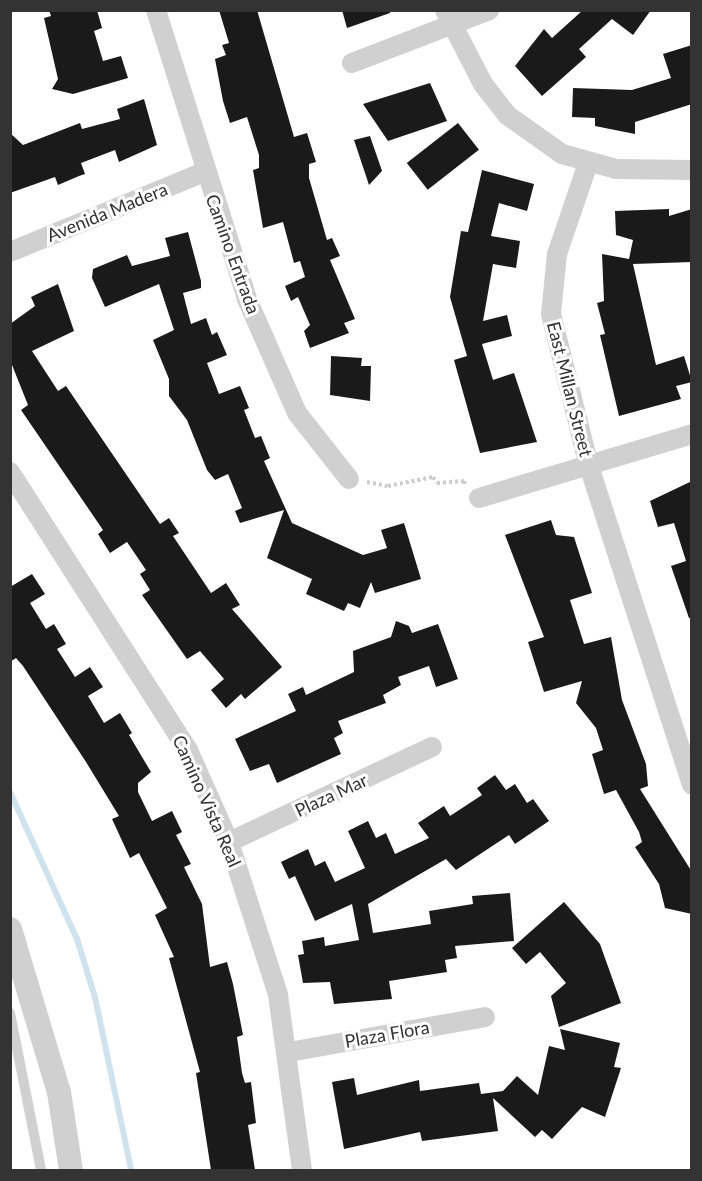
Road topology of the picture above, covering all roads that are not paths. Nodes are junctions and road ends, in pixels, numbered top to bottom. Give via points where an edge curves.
1 (156, 10) edge
2 (489, 10) edge
3 (447, 18) edge
4 (352, 63) dead end
5 (588, 163) junction
6 (692, 170) edge
7 (204, 172) junction
8 (10, 252) edge
9 (692, 434) edge
10 (589, 466) junction
11 (10, 472) edge
12 (349, 479) dead end
13 (479, 498) dead end
14 (432, 747) dead end
15 (692, 785) edge
16 (229, 842) junction
17 (10, 929) edge
18 (10, 1014) edge
19 (485, 1017) dead end
20 (289, 1052) junction
21 (41, 1170) edge
22 (71, 1170) edge
23 (302, 1170) edge

1 - 7 street, Camino Entrada
2 - 3 street
3 - 4 street
3 - 5 street via 507,115 562,154
5 - 6 street
5 - 10 street, East Millan Street via 557,254 551,314
7 - 8 street, Avenida Madera
7 - 12 street, Camino Entrada via 247,300 297,413
9 - 10 street
10 - 13 street
10 - 15 street, East Millan Street
11 - 16 street, Camino Vista Real via 188,750
14 - 16 street, Plaza Mar
16 - 20 street, Camino Vista Real via 264,946
17 - 22 street via 59,1092
18 - 21 lane
19 - 20 street, Plaza Flora
20 - 23 street, Camino Vista Real

